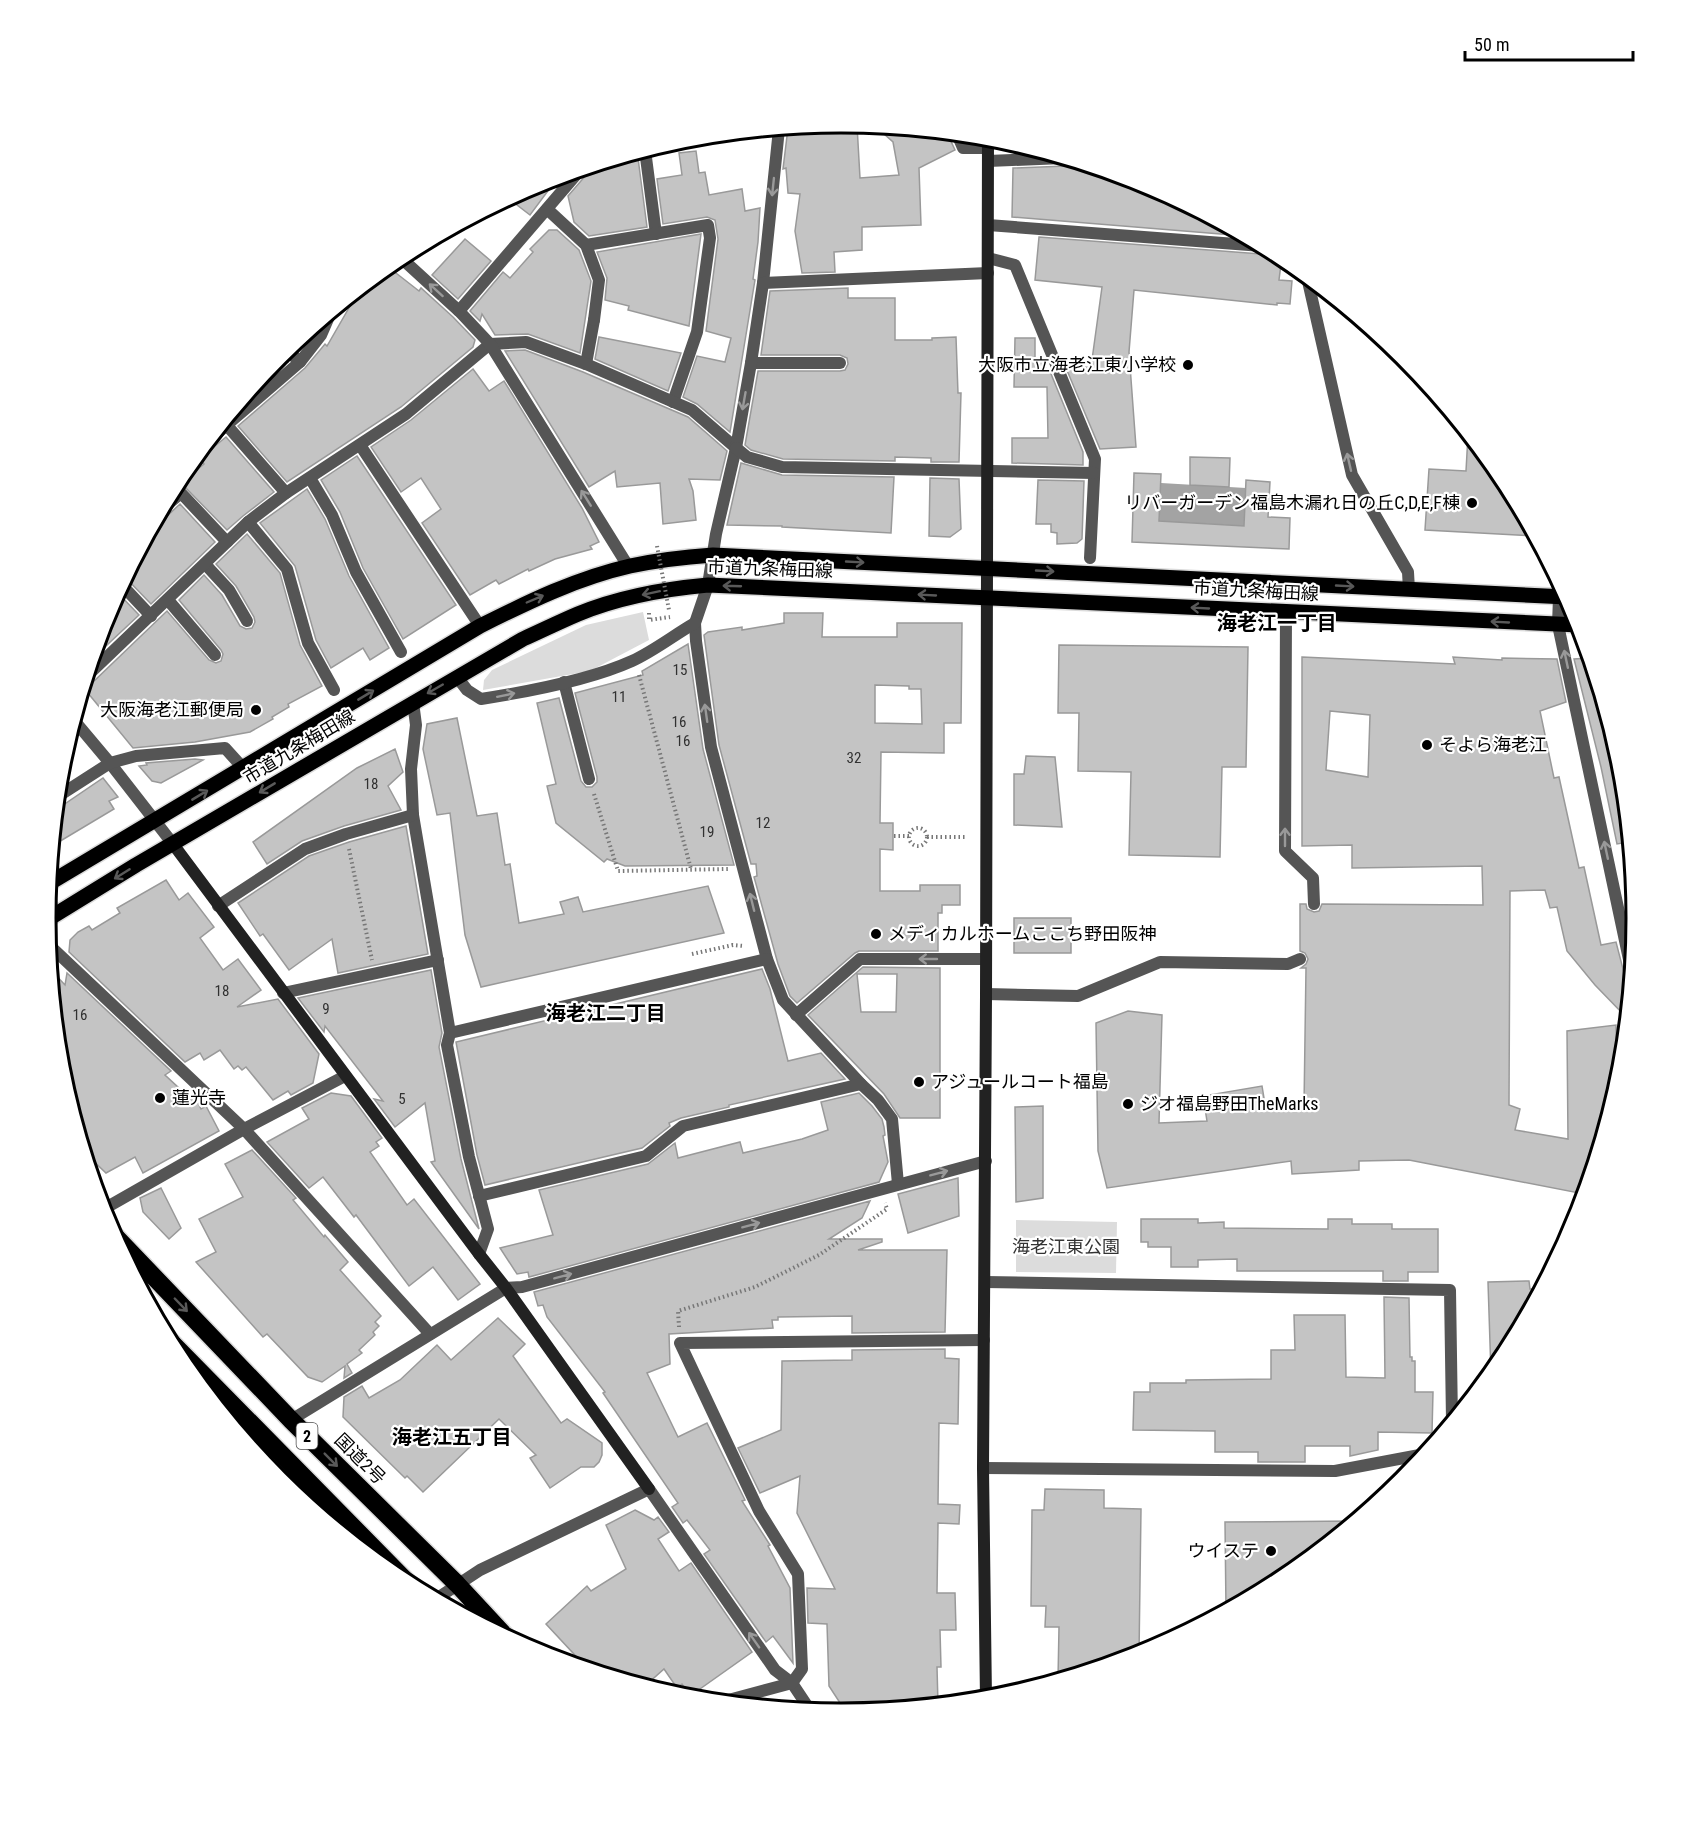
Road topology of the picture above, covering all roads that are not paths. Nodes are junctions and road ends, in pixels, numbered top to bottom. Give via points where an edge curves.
1 (777, 136) edge
2 (961, 143) edge
3 (988, 148) edge
4 (646, 158) edge
5 (572, 181) edge
6 (548, 209) junction
7 (988, 225) junction
8 (656, 234) junction
9 (586, 245) junction
10 (1244, 245) edge
11 (988, 258) junction
12 (407, 263) edge
13 (988, 273) junction
14 (763, 283) junction
15 (1310, 289) edge
16 (459, 311) junction
17 (325, 327) edge
18 (490, 344) junction
19 (293, 356) edge
20 (300, 362) junction
21 (751, 363) junction
22 (840, 363) dead end
23 (586, 364) junction
24 (673, 402) junction
25 (242, 410) edge
26 (228, 427) edge
27 (360, 445) junction
28 (736, 448) junction
29 (987, 471) junction
30 (1094, 473) junction
31 (310, 478) junction
32 (181, 493) edge
33 (286, 493) junction
34 (248, 522) junction
35 (227, 542) junction
36 (713, 555) junction
37 (1090, 558) dead end
38 (205, 564) junction
39 (628, 566) junction
40 (987, 568) junction
41 (708, 585) junction
42 (127, 590) edge
43 (1410, 590) junction
44 (1556, 597) edge
45 (985, 598) junction
46 (168, 600) junction
47 (1561, 607) edge
48 (1286, 612) junction
49 (151, 616) junction
50 (247, 621) dead end
51 (695, 623) junction
52 (1558, 625) junction
53 (480, 626) junction
54 (1569, 626) edge
55 (401, 652) dead end
56 (214, 655) dead end
57 (97, 667) edge
58 (457, 677) junction
59 (564, 682) junction
60 (334, 690) dead end
61 (413, 702) junction
62 (79, 727) edge
63 (110, 763) junction
64 (244, 769) junction
65 (589, 778) road end
66 (66, 791) edge
67 (413, 815) junction
68 (156, 822) junction
69 (172, 844) junction
70 (57, 879) edge
71 (1314, 904) dead end
72 (218, 906) junction
73 (56, 914) edge
74 (1625, 941) edge
75 (57, 952) edge
76 (1300, 958) dead end
77 (767, 959) junction
78 (986, 959) junction
79 (438, 960) junction
80 (283, 993) junction
81 (986, 994) junction
82 (796, 1015) junction
83 (450, 1033) junction
84 (345, 1076) junction
85 (861, 1084) junction
86 (244, 1129) junction
87 (986, 1161) junction
88 (898, 1184) junction
89 (479, 1196) junction
90 (110, 1205) edge
91 (130, 1252) edge
92 (479, 1254) junction
93 (985, 1282) junction
94 (506, 1288) junction
95 (430, 1334) junction
96 (984, 1340) junction
97 (200, 1372) edge
98 (1452, 1410) edge
99 (291, 1420) junction
100 (278, 1449) junction
101 (268, 1455) edge
102 (1412, 1457) edge
103 (983, 1468) junction
104 (648, 1489) junction
105 (364, 1542) edge
106 (457, 1584) junction
107 (442, 1595) edge
108 (491, 1621) edge
109 (792, 1683) junction
110 (986, 1689) edge
111 (742, 1696) edge
112 (804, 1702) edge

1 -> 14 street
2 - 3 street via 963,148
3 - 7 street
4 - 8 street
5 - 6 street
6 - 9 street
6 - 16 street
7 - 10 street
7 - 11 street
8 - 9 street
8 - 24 street via 708,225 710,238 697,332
9 - 23 street via 599,280
11 - 13 street
11 - 30 street via 1015,266 1095,459
16 -> 12 street
13 - 14 street
13 - 29 street
14 - 21 street
43 -> 15 street via 1408,572 1352,475
16 - 18 street
17 - 20 street
18 - 23 street via 526,342
18 - 27 street via 406,414
39 -> 18 street
19 - 20 street
20 - 25 street
21 - 22 street
21 -> 28 street
23 - 24 street
24 - 28 street via 692,410
26 - 33 street
27 - 31 street
27 - 53 street
28 - 29 street via 747,458 782,467
28 - 36 street
29 - 30 street
29 - 40 street
30 - 37 street
31 - 33 street
31 - 55 street
32 - 35 street
33 - 34 street
34 - 35 street
34 - 60 street via 287,569 308,643
35 - 38 street
36 - 39 main road, 市道九条梅田線
36 -> 40 main road, 市道九条梅田線
36 - 41 street
38 - 46 street
38 - 50 street via 229,590
53 -> 39 main road, 市道九条梅田線 via 576,582
40 -> 43 main road, 市道九条梅田線
40 - 45 street
45 -> 41 main road, 市道九条梅田線
41 - 51 street
41 -> 58 main road, 市道九条梅田線 via 631,597 579,614 523,639
42 - 49 street
43 - 44 main road, 市道九条梅田線
48 -> 45 main road, 市道九条梅田線
45 - 78 street
46 - 49 street
46 - 56 street
47 - 52 street
52 -> 48 main road, 市道九条梅田線
71 -> 48 street via 1313,878 1285,851
49 - 57 street
51 - 59 street via 634,660
77 -> 51 street via 711,747
52 - 54 main road, 市道九条梅田線
74 -> 52 street
64 -> 53 main road, 市道九条梅田線
58 -> 59 street via 481,699
58 -> 61 main road, 市道九条梅田線
59 - 65 street
61 - 67 street
61 -> 69 main road, 市道九条梅田線
62 - 63 street
63 - 64 street via 136,756 225,748
63 - 66 street
63 - 68 street
68 -> 64 main road, 市道九条梅田線
67 - 72 street via 305,849
67 - 79 street
68 - 69 street
68 - 70 main road, 市道九条梅田線
69 - 72 street
69 -> 73 main road, 市道九条梅田線
72 - 80 street
75 - 86 street
76 - 81 street via 1288,964 1160,962 1078,996
77 - 82 street via 783,1000
77 - 83 street
78 - 81 street
78 -> 82 street via 860,959
79 - 80 street
79 - 83 street
80 - 84 street
81 - 87 street
82 - 85 street
83 - 89 street via 447,1045
84 - 86 street
84 - 92 street
85 - 88 street via 892,1119
85 - 89 street via 683,1126 646,1156
86 - 90 street
86 - 95 street
88 -> 87 street
87 - 93 street
94 -> 88 street via 522,1287
89 - 92 street via 488,1229
91 -> 99 highway, 国道2号 / 2
92 - 94 street
93 - 96 street
93 - 98 street via 1450,1290
94 - 95 street
94 - 104 street
95 - 99 street
96 - 103 street
96 - 109 street via 680,1343 759,1510 798,1574 801,1669
97 - 100 highway, 2
99 -> 106 highway, 国道2号 / 2
100 - 101 street
100 - 105 highway, 2
102 - 103 street via 1335,1471
103 - 110 street
104 - 106 street
109 -> 104 street via 775,1670
106 - 107 street
106 - 108 highway, 国道2号 / 2
109 - 111 street
109 - 112 street

